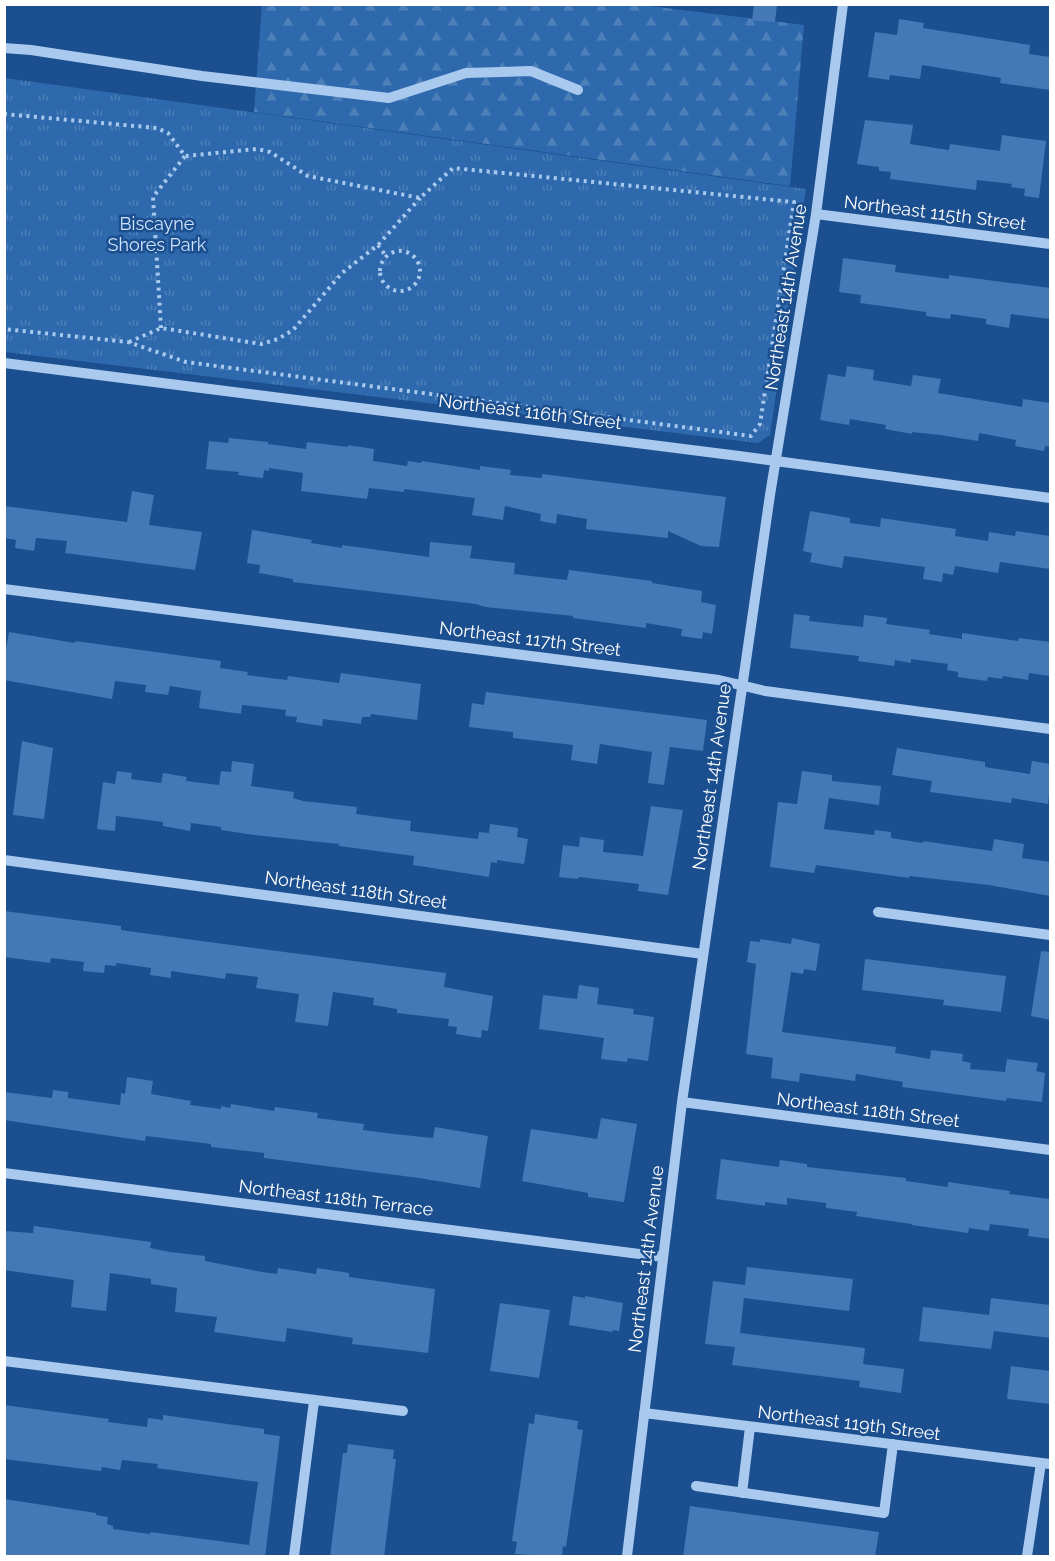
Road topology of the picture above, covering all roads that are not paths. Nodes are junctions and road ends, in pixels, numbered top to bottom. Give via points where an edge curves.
1 (843, 4) edge
2 (4, 48) edge
3 (579, 90) dead end
4 (816, 214) junction
5 (1050, 244) edge
6 (4, 363) edge
7 (776, 462) junction
8 (1050, 498) edge
9 (4, 589) edge
10 (742, 686) junction
11 (1050, 729) edge
12 (4, 860) edge
13 (878, 912) dead end
14 (1050, 934) edge
15 (703, 954) junction
16 (682, 1102) junction
17 (1050, 1150) edge
18 (4, 1173) edge
19 (663, 1257) junction
20 (4, 1360) edge
21 (314, 1401) junction
22 (403, 1411) dead end
23 (644, 1413) junction
24 (750, 1427) junction
25 (893, 1444) junction
26 (1046, 1463) edge
27 (696, 1486) dead end
28 (742, 1493) junction
29 (294, 1557) edge
30 (627, 1557) edge
31 (1027, 1557) edge

1 - 4 street, Northeast 14th Avenue
2 - 3 street via 389,98 466,73 531,70
4 - 5 street, Northeast 115th Street
4 - 7 street, Northeast 14th Avenue
6 - 7 street, Northeast 116th Street
7 - 8 street, Northeast 116th Street
7 - 10 street, Northeast 14th Avenue
9 - 10 street, Northeast 117th Street
10 - 11 street, Northeast 117th Street
10 - 15 street, Northeast 14th Avenue
12 - 15 street, Northeast 118th Street
13 - 14 street
15 - 16 street, Northeast 14th Avenue
16 - 17 street, Northeast 118th Street
16 - 19 street, Northeast 14th Avenue
18 - 19 street, Northeast 118th Terrace
19 - 23 street, Northeast 14th Avenue
20 - 21 street
21 - 22 street
21 - 29 street
23 - 24 street, Northeast 119th Street
23 - 30 street, Northeast 14th Avenue
24 - 25 street, Northeast 119th Street
24 - 28 street
25 - 26 street, Northeast 119th Street
25 - 28 street via 884,1513
26 - 31 street
27 - 28 street

